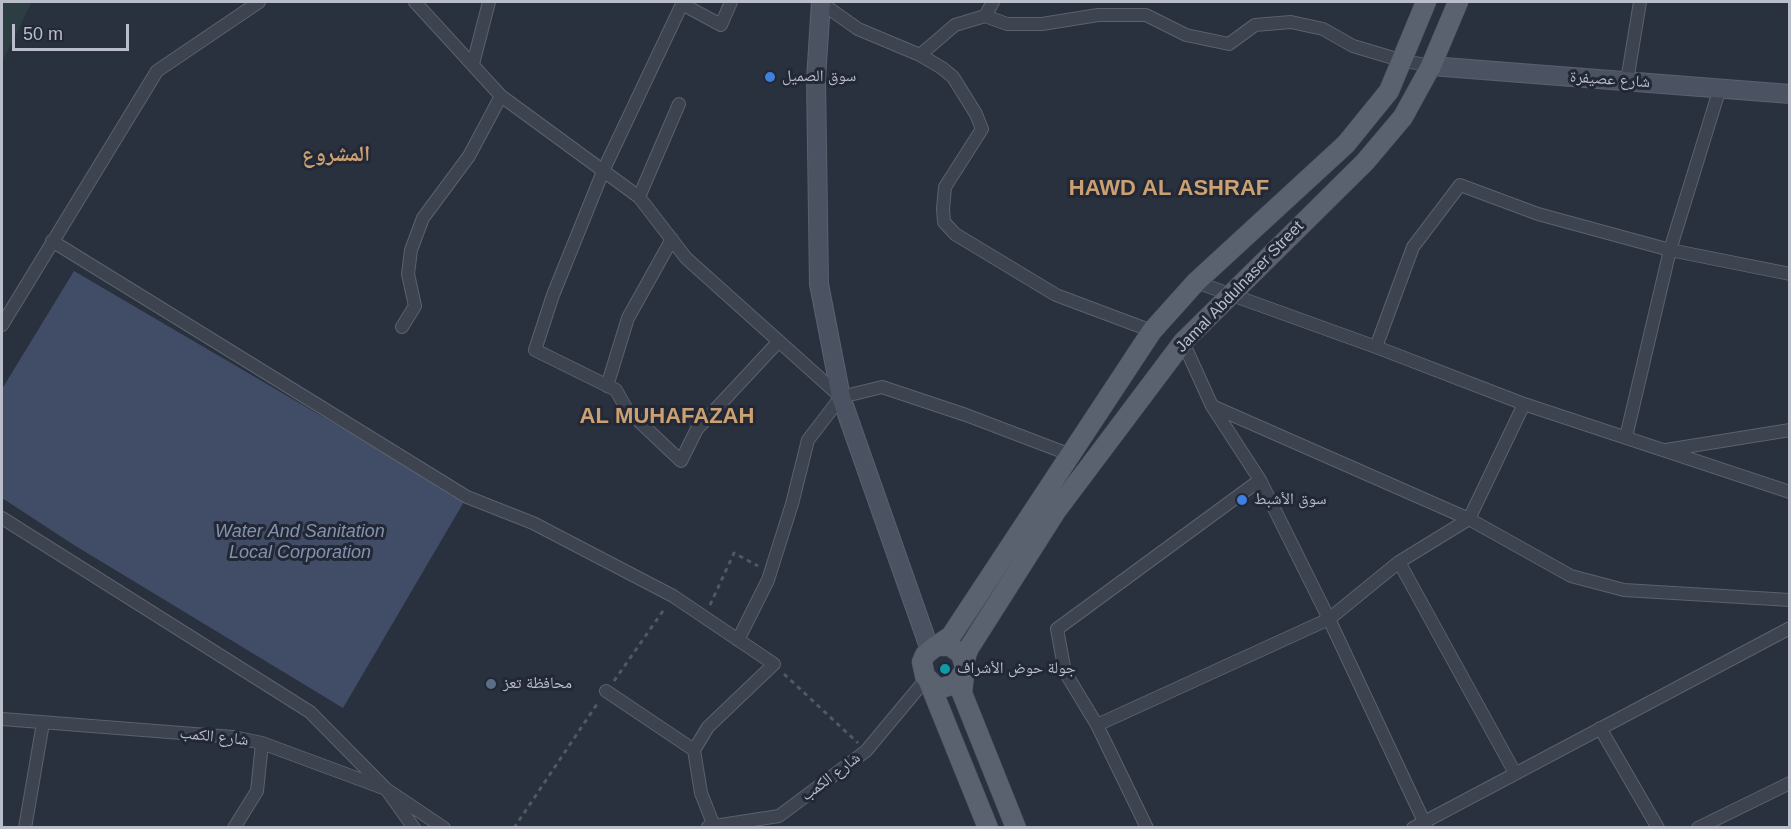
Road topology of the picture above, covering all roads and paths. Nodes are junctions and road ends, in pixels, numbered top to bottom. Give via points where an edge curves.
1 (259, 2) edge
2 (415, 2) edge
3 (489, 2) edge
4 (731, 2) edge
5 (821, 2) edge
6 (993, 2) edge
7 (1426, 2) edge
8 (1458, 2) edge
9 (1640, 2) edge
10 (682, 3) edge
11 (985, 16) junction
12 (920, 55) junction
13 (1400, 60) junction
14 (472, 64) junction
15 (1431, 66) junction
16 (1627, 81) junction
17 (1720, 88) junction
18 (1790, 94) edge
19 (501, 96) junction
20 (679, 104) dead end
21 (604, 169) junction
22 (639, 197) junction
23 (672, 239) junction
24 (52, 241) junction
25 (1670, 250) junction
26 (1790, 274) edge
27 (1196, 282) junction
28 (1229, 295) junction
29 (2, 325) edge
30 (402, 327) dead end
31 (1152, 330) junction
32 (779, 341) junction
33 (1183, 342) junction
34 (1376, 347) junction
35 (607, 386) junction
36 (841, 397) junction
37 (1524, 404) junction
38 (1212, 406) junction
39 (1790, 430) edge
40 (1626, 437) junction
41 (1662, 451) junction
42 (1071, 455) junction
43 (1260, 480) junction
44 (1790, 492) edge
45 (2, 518) edge
46 (1469, 519) junction
47 (1399, 562) junction
48 (770, 573) junction
49 (673, 596) junction
50 (1790, 600) edge
51 (705, 618) junction
52 (1329, 619) junction
53 (1790, 628) edge
54 (738, 640) junction
55 (933, 648) junction
56 (774, 664) junction
57 (964, 670) junction
58 (928, 680) junction
59 (606, 691) junction
60 (2, 719) edge
61 (44, 723) junction
62 (1097, 725) junction
63 (1600, 728) junction
64 (262, 743) junction
65 (694, 750) junction
66 (866, 751) junction
67 (1515, 773) junction
68 (1790, 783) edge
69 (386, 789) junction
70 (1421, 826) edge
71 (710, 827) edge
72 (25, 828) edge
73 (234, 828) edge
74 (414, 828) edge
75 (444, 828) edge
76 (514, 828) edge
77 (988, 828) edge
78 (1016, 828) edge
79 (1147, 828) edge
80 (1658, 828) edge
81 (1698, 828) edge

1 - 24 street via 157,71
2 - 14 street
3 - 14 street
4 - 10 street via 721,25
5 - 12 street via 858,29
5 - 36 main road via 816,79 819,284
6 - 11 street
7 - 13 main road, Jamal Abdulnaser Street
8 - 15 main road, Jamal Abdulnaser Street
9 - 16 street
10 - 21 street
11 - 12 street via 955,25
11 - 13 street via 1007,24 1042,24 1098,15 1146,15 1186,35 1229,44 1254,25 1291,22 1323,29 1353,46
12 - 31 street via 953,77 982,129 945,187 944,222 955,234 1056,295
13 - 15 street
13 - 27 main road, Jamal Abdulnaser Street via 1389,91 1346,144
14 - 19 street
15 - 16 main road, شارع عصيفرة
15 - 28 main road, Jamal Abdulnaser Street via 1403,117 1365,162
16 - 17 main road, شارع عصيفرة
17 - 18 main road, شارع عصيفرة
17 - 25 street
19 - 21 street
19 - 30 street via 469,156 423,218 411,250 408,274 415,306
20 - 22 street
21 - 22 street
21 - 35 street via 553,295 536,350
22 - 23 street
23 - 32 street via 686,258
23 - 35 street via 628,318
24 - 29 street
24 - 49 street via 468,497 533,523
25 - 26 street
25 - 34 street via 1538,214 1460,185 1413,247
25 - 40 street
27 - 28 street
27 - 31 main road, Jamal Abdulnaser Street
28 - 33 main road, Jamal Abdulnaser Street
28 - 34 street
31 - 42 main road, Jamal Abdulnaser Street
32 - 35 street via 697,429 681,461 627,410 616,390
32 - 36 street
33 - 38 street
33 - 57 main road, Jamal Abdulnaser Street via 1056,511 969,648
34 - 37 street
36 - 42 street via 882,387
36 - 48 street via 808,440
36 - 55 main road
37 - 40 street
37 - 46 street
38 - 43 street
38 - 46 street
39 - 41 street
40 - 41 street
41 - 44 street
42 - 55 main road, Jamal Abdulnaser Street via 951,636
43 - 52 street
43 - 62 street via 1057,628 1065,672
45 - 69 street via 310,712
46 - 47 street
46 - 50 street via 1571,576 1624,590
47 - 52 street
47 - 67 street
48 - 51 path via 734,554
48 - 54 street
49 - 51 street
49 - 59 path
51 - 54 street
52 - 62 street
52 - 70 street
53 - 63 street
54 - 56 street
55 - 57 main road via 956,649
55 - 58 main road via 922,662
56 - 65 street via 708,726
56 - 66 path
57 - 58 main road via 949,687 935,686
57 - 78 main road via 962,693
58 - 66 street, شارع الكمب
58 - 77 main road
59 - 65 street
59 - 76 path
60 - 61 street, شارع الكمب
61 - 64 street, شارع الكمب via 233,737
61 - 72 street
62 - 79 street
63 - 67 street
63 - 80 street
64 - 69 street, شارع الكمب
64 - 73 street via 257,791
65 - 71 street
66 - 71 street, شارع الكمب via 779,816
67 - 70 street
68 - 81 street
69 - 74 street
69 - 75 street, شارع الكمب

